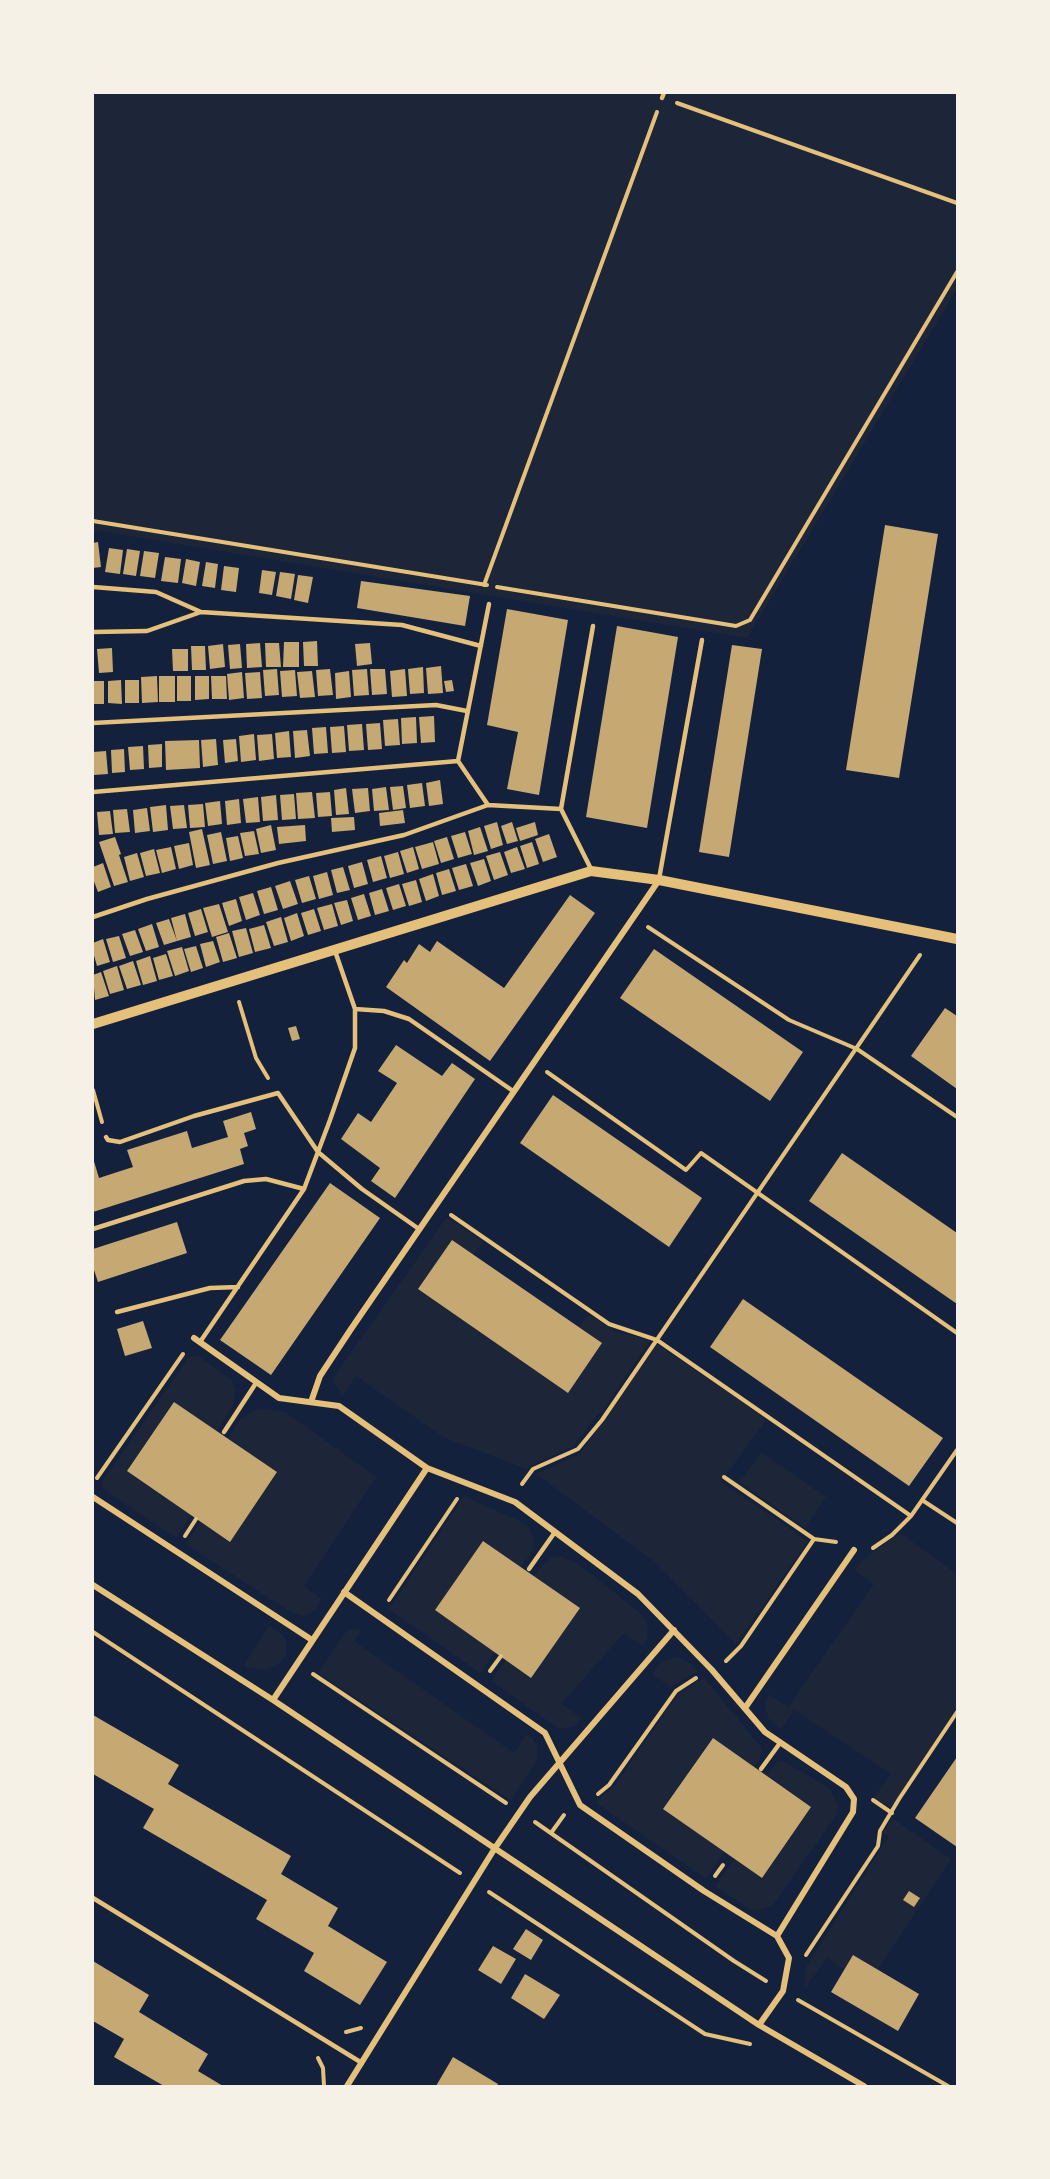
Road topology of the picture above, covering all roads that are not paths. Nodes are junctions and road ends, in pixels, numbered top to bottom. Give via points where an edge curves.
1 (93, 587) edge
2 (489, 604) dead end
3 (201, 612) junction
4 (593, 626) dead end
5 (93, 632) edge
6 (702, 640) dead end
7 (481, 646) junction
8 (467, 711) junction
9 (93, 723) edge
10 (458, 761) junction
11 (93, 792) edge
12 (489, 805) junction
13 (561, 809) junction
14 (591, 871) junction
15 (659, 880) junction
16 (93, 917) edge
17 (957, 939) edge
18 (334, 950) junction
19 (355, 1009) junction
20 (93, 1024) edge
21 (513, 1091) junction
22 (106, 1137) road end
23 (318, 1152) junction
24 (304, 1189) junction
25 (93, 1229) edge
26 (419, 1229) junction
27 (238, 1287) junction
28 (117, 1312) dead end
29 (197, 1340) joint
30 (256, 1383) junction
31 (311, 1402) junction
32 (224, 1432) dead end
33 (427, 1468) junction
34 (93, 1497) edge
35 (555, 1532) junction
36 (854, 1550) road end
37 (529, 1569) dead end
38 (93, 1585) edge
39 (344, 1592) junction
40 (674, 1630) junction
41 (312, 1640) junction
42 (273, 1700) junction
43 (745, 1708) junction
44 (780, 1743) junction
45 (559, 1761) junction
46 (761, 1770) dead end
47 (495, 1848) junction
48 (93, 1898) edge
49 (777, 1936) junction
50 (759, 2025) junction
51 (362, 2063) junction
52 (347, 2086) edge
53 (864, 2086) edge

1 - 3 lane via 156,592
2 - 7 lane
3 - 5 lane via 147,631
3 - 7 lane via 402,626
4 - 13 lane
6 - 15 lane
7 - 8 lane
8 - 9 lane via 436,705
8 - 10 lane
10 - 11 lane
10 - 12 lane
12 - 13 lane
12 - 16 lane via 404,835 278,863
13 - 14 lane
14 - 15 street
14 - 18 street
15 - 17 street
15 - 21 street
18 - 19 lane
18 - 20 street
19 - 21 lane via 384,1011 410,1019
19 - 23 lane via 355,1048
21 - 26 street
22 - 23 lane via 120,1142 278,1093
23 - 24 lane
23 - 26 lane via 362,1190
24 - 25 lane via 266,1179 244,1181
24 - 27 lane
26 - 31 street via 320,1376
27 - 28 lane via 210,1287
27 - 29 lane
29 - 30 street
30 - 31 street via 279,1398
30 - 32 lane
31 - 33 street via 339,1406
33 - 35 street via 515,1502
33 - 39 street
34 - 41 street
35 - 37 lane
35 - 40 street via 638,1594
36 - 43 street
38 - 42 street
39 - 41 street
39 - 45 street via 545,1733
40 - 43 street
40 - 45 street
41 - 42 street
42 - 47 street
43 - 44 street
44 - 46 lane
44 - 49 street via 846,1786 854,1799 853,1812
45 - 47 street
45 - 49 street via 580,1805
47 - 50 street
47 - 51 street
48 - 51 lane
49 - 50 street via 789,1958 783,1991
50 - 53 street
51 - 52 street

